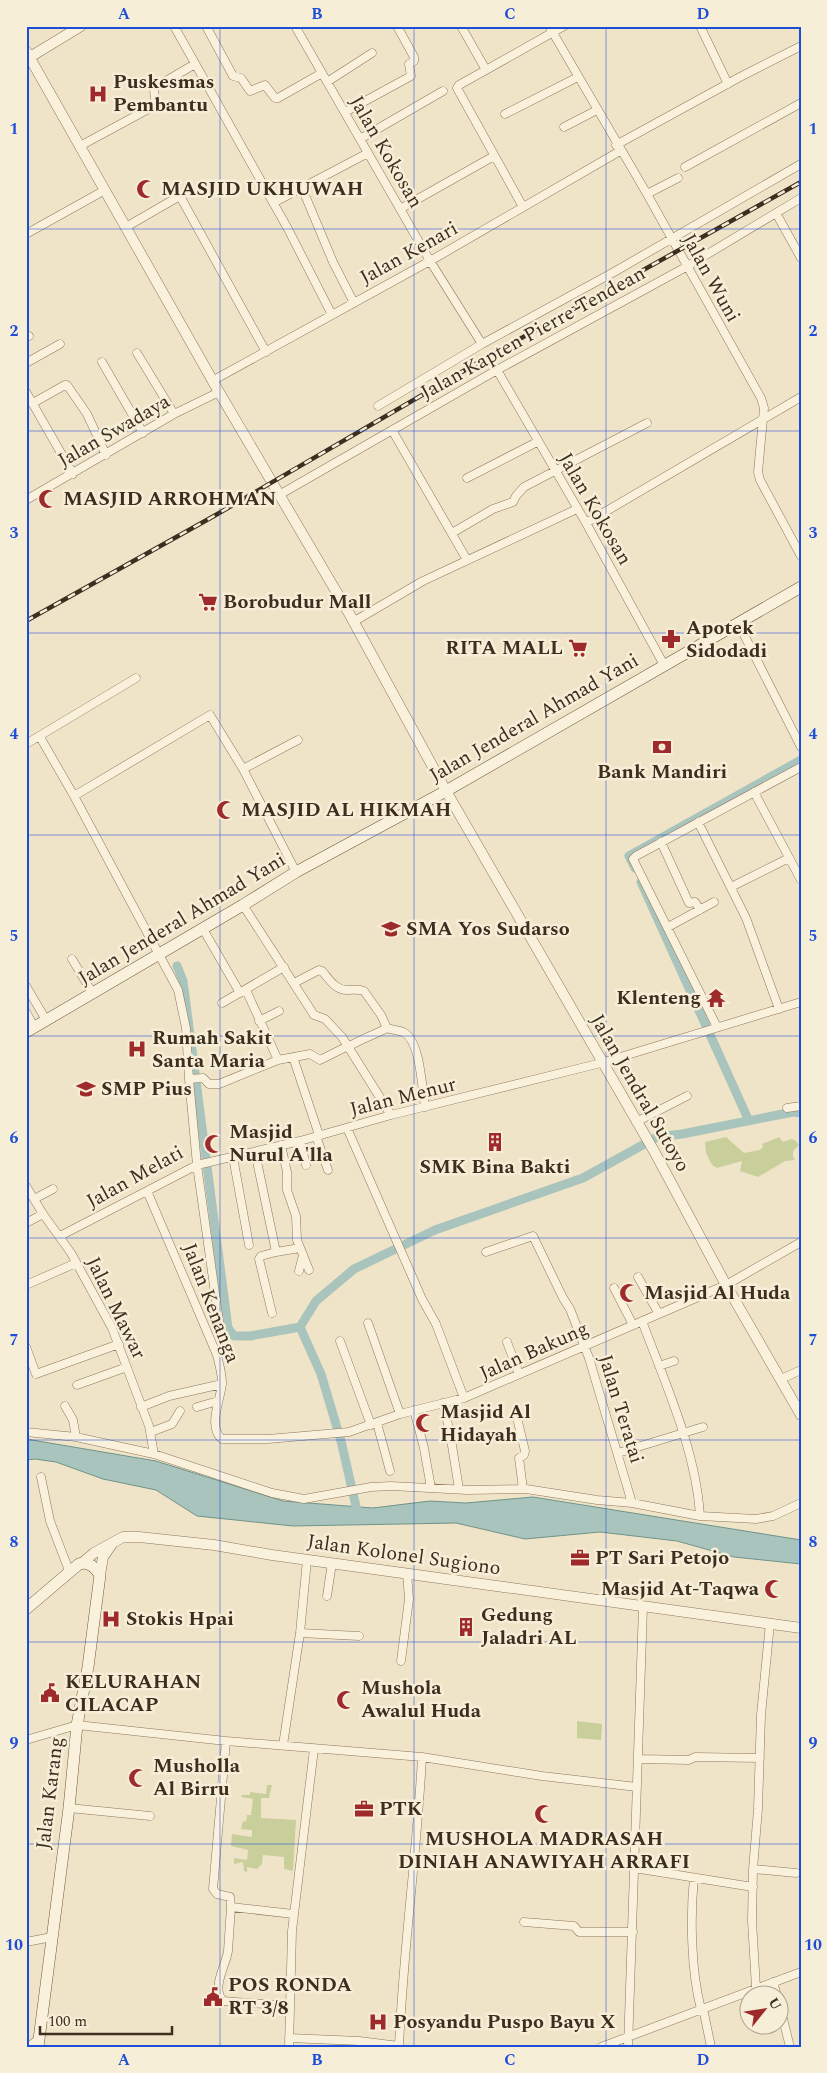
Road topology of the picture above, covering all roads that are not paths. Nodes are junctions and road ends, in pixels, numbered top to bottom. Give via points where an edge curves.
1 (81, 26) edge
2 (174, 26) edge
3 (206, 26) edge
4 (295, 26) edge
5 (396, 26) edge
6 (461, 26) edge
7 (564, 26) edge
8 (700, 26) edge
9 (551, 29) edge
10 (801, 46) edge
11 (372, 52) dead end
12 (27, 56) edge
13 (195, 64) junction
14 (486, 70) junction
15 (322, 73) junction
16 (578, 77) junction
17 (327, 82) junction
18 (728, 84) junction
19 (444, 92) dead end
20 (801, 103) edge
21 (597, 110) junction
22 (345, 112) junction
23 (505, 114) dead end
24 (564, 127) dead end
25 (360, 139) junction
26 (80, 146) junction
27 (618, 148) junction
28 (368, 153) junction
29 (494, 156) junction
30 (801, 164) edge
31 (685, 167) dead end
32 (678, 178) dead end
33 (302, 188) junction
34 (105, 190) junction
35 (647, 194) junction
36 (801, 198) edge
37 (273, 203) junction
38 (523, 207) junction
39 (400, 209) junction
40 (776, 213) junction
41 (126, 227) junction
42 (26, 234) edge
43 (670, 238) junction
44 (801, 258) edge
45 (430, 261) junction
46 (686, 267) junction
47 (354, 303) junction
48 (332, 315) junction
49 (60, 344) dead end
50 (482, 344) junction
51 (266, 352) junction
52 (137, 353) dead end
53 (102, 362) dead end
54 (26, 363) edge
55 (497, 370) junction
56 (212, 381) junction
57 (26, 392) edge
58 (219, 392) junction
59 (801, 397) edge
60 (33, 403) junction
61 (378, 406) dead end
62 (174, 414) junction
63 (764, 418) junction
64 (647, 423) dead end
65 (392, 430) junction
66 (143, 433) junction
67 (537, 442) junction
68 (106, 455) junction
69 (554, 471) junction
70 (73, 474) junction
71 (467, 478) dead end
72 (279, 494) junction
73 (26, 500) edge
74 (577, 509) junction
75 (586, 523) junction
76 (452, 533) junction
77 (801, 556) edge
78 (467, 560) junction
79 (801, 587) edge
80 (354, 622) junction
81 (738, 623) junction
82 (664, 665) junction
83 (136, 678) dead end
84 (40, 737) junction
85 (298, 740) dead end
86 (26, 744) edge
87 (801, 747) edge
88 (801, 766) edge
89 (243, 769) junction
90 (446, 791) junction
91 (754, 792) junction
92 (74, 796) junction
93 (698, 822) junction
94 (661, 842) junction
95 (789, 858) junction
96 (296, 872) junction
97 (801, 880) edge
98 (731, 887) junction
99 (714, 902) dead end
100 (243, 905) junction
101 (700, 910) junction
102 (668, 927) junction
103 (203, 929) junction
104 (159, 954) junction
105 (72, 959) dead end
106 (284, 967) junction
107 (294, 983) junction
108 (26, 986) edge
109 (243, 992) junction
110 (93, 994) junction
111 (801, 1002) edge
112 (222, 1003) dead end
113 (778, 1009) junction
114 (279, 1011) dead end
115 (26, 1012) edge
116 (46, 1020) junction
117 (259, 1021) junction
118 (387, 1028) junction
119 (713, 1028) junction
120 (30, 1029) edge
121 (348, 1046) junction
122 (293, 1056) junction
123 (278, 1060) junction
124 (601, 1063) junction
125 (196, 1079) junction
126 (687, 1096) dead end
127 (425, 1107) junction
128 (801, 1107) edge
129 (787, 1108) dead end
130 (391, 1116) junction
131 (636, 1122) junction
132 (347, 1128) junction
133 (317, 1136) junction
134 (300, 1140) junction
135 (281, 1145) junction
136 (255, 1152) junction
137 (233, 1157) junction
138 (198, 1164) junction
139 (306, 1164) dead end
140 (328, 1170) dead end
141 (26, 1186) edge
142 (53, 1188) dead end
143 (147, 1191) junction
144 (34, 1199) junction
145 (43, 1214) junction
146 (26, 1223) edge
147 (60, 1236) junction
148 (801, 1242) edge
149 (249, 1245) dead end
150 (276, 1252) junction
151 (301, 1252) junction
152 (486, 1252) dead end
153 (76, 1264) junction
154 (309, 1270) dead end
155 (298, 1271) dead end
156 (638, 1277) dead end
157 (26, 1285) edge
158 (726, 1285) junction
159 (614, 1288) dead end
160 (272, 1313) dead end
161 (659, 1314) junction
162 (642, 1321) junction
163 (368, 1323) dead end
164 (634, 1325) junction
165 (220, 1328) dead end
166 (340, 1341) dead end
167 (507, 1342) dead end
168 (119, 1344) junction
169 (584, 1346) junction
170 (26, 1348) edge
171 (674, 1361) dead end
172 (659, 1366) junction
173 (127, 1367) junction
174 (801, 1370) edge
175 (519, 1374) junction
176 (781, 1379) junction
177 (222, 1384) junction
178 (77, 1386) dead end
179 (464, 1398) junction
180 (218, 1401) junction
181 (443, 1403) junction
182 (65, 1406) dead end
183 (141, 1407) junction
184 (197, 1407) dead end
185 (414, 1410) junction
186 (180, 1411) dead end
187 (400, 1414) junction
188 (801, 1414) edge
189 (518, 1422) dead end
190 (374, 1424) junction
191 (703, 1427) dead end
192 (26, 1432) edge
193 (151, 1432) junction
194 (331, 1434) joint
195 (682, 1434) junction
196 (76, 1437) junction
197 (618, 1453) junction
198 (154, 1454) junction
199 (390, 1471) dead end
200 (41, 1477) dead end
201 (430, 1488) junction
202 (458, 1489) junction
203 (523, 1489) junction
204 (632, 1503) junction
205 (801, 1503) edge
206 (700, 1516) junction
207 (113, 1541) junction
208 (307, 1560) junction
209 (82, 1563) junction
210 (332, 1563) junction
211 (70, 1573) junction
212 (406, 1573) junction
213 (100, 1575) junction
214 (327, 1596) dead end
215 (642, 1607) junction
216 (26, 1609) edge
217 (770, 1623) junction
218 (801, 1628) edge
219 (300, 1633) junction
220 (359, 1636) dead end
221 (401, 1661) dead end
222 (77, 1725) junction
223 (26, 1740) edge
224 (226, 1741) junction
225 (282, 1745) junction
226 (314, 1749) junction
227 (422, 1757) junction
228 (760, 1758) junction
229 (639, 1759) junction
230 (637, 1787) junction
231 (69, 1808) junction
232 (150, 1816) dead end
233 (634, 1868) junction
234 (753, 1869) junction
235 (796, 1873) dead end
236 (694, 1878) junction
237 (753, 1887) junction
238 (231, 1907) junction
239 (294, 1914) junction
240 (524, 1922) dead end
241 (632, 1932) junction
242 (52, 1937) junction
243 (26, 1942) edge
244 (801, 1972) edge
245 (773, 1982) junction
246 (756, 1986) edge
247 (762, 1986) edge
248 (774, 1986) edge
249 (740, 1994) edge
250 (290, 2006) junction
251 (702, 2008) junction
252 (628, 2037) junction
253 (289, 2038) junction
254 (39, 2043) edge
255 (399, 2046) edge
256 (28, 2047) edge
257 (289, 2047) edge
258 (601, 2047) edge
259 (628, 2047) edge
260 (711, 2047) edge

1 - 12 street
2 - 13 street
3 - 15 street via 233,76 241,78 250,91 265,85 278,98
4 - 15 street, Jalan Kokosan
5 - 22 street via 414,57 409,64 411,76
6 - 14 street
7 - 9 street
8 - 18 street
9 - 14 street
9 - 16 street, Jalan Wuni
10 - 18 street, Jalan Kenari
11 - 17 street
12 - 26 street, Jalan Jendral Sutoyo
13 - 26 street via 154,88 154,106
13 - 37 street
14 - 29 street via 457,88
15 - 17 street, Jalan Kokosan
16 - 21 street, Jalan Wuni
16 - 23 street
17 - 22 street, Jalan Kokosan
18 - 27 street, Jalan Kenari
19 - 25 street
20 - 31 street
21 - 24 street
21 - 27 street, Jalan Wuni
22 - 25 street, Jalan Kokosan
25 - 28 street, Jalan Kokosan
26 - 34 street, Jalan Jendral Sutoyo
27 - 35 street, Jalan Wuni
27 - 38 street, Jalan Kenari
28 - 33 street
28 - 39 street, Jalan Kokosan
29 - 38 street
29 - 39 street
30 - 43 street
32 - 35 street
33 - 37 street
33 - 47 street
34 - 41 street, Jalan Jendral Sutoyo
34 - 42 street
35 - 43 street, Jalan Wuni
36 - 40 street, Jalan Kapten Pierre Tendean
37 - 48 street
38 - 45 street, Jalan Kenari
39 - 45 street, Jalan Kokosan
40 - 44 street
40 - 46 street, Jalan Kapten Pierre Tendean
41 - 51 street via 180,197
41 - 56 street, Jalan Jendral Sutoyo
43 - 46 street, Jalan Wuni
43 - 50 street
45 - 47 street, Jalan Kenari
45 - 50 street, Jalan Kokosan
46 - 55 street, Jalan Kapten Pierre Tendean
46 - 63 street, Jalan Wuni via 761,398
47 - 48 street, Jalan Kenari
48 - 51 street, Jalan Kenari
49 - 54 street
50 - 61 street
51 - 56 street, Jalan Kenari
52 - 62 street
53 - 66 street
55 - 65 street, Jalan Kapten Pierre Tendean
55 - 67 street, Jalan Kokosan
56 - 58 street, Jalan Jendral Sutoyo
57 - 60 street
58 - 62 street, Jalan Swadaya
58 - 72 street, Jalan Jendral Sutoyo
59 - 63 street
60 - 68 street via 67,386 86,414
60 - 70 street
62 - 66 street, Jalan Swadaya
63 - 75 street
63 - 77 street, Jalan Wuni via 758,472 760,480
64 - 69 street
65 - 72 street, Jalan Kapten Pierre Tendean
65 - 76 street
66 - 68 street, Jalan Swadaya
67 - 69 street, Jalan Kokosan
67 - 71 street
68 - 70 street, Jalan Swadaya
69 - 74 street, Jalan Kokosan
69 - 76 street via 524,487 513,502 492,509
70 - 73 street, Jalan Swadaya
72 - 80 street, Jalan Jendral Sutoyo
74 - 75 street, Jalan Kokosan
74 - 78 street
75 - 82 street, Jalan Kokosan
76 - 78 street
78 - 80 street via 423,581
79 - 81 main road, Jalan Jenderal Ahmad Yani
80 - 90 street, Jalan Jendral Sutoyo
81 - 82 main road, Jalan Jenderal Ahmad Yani
81 - 87 street
82 - 90 main road, Jalan Jenderal Ahmad Yani
83 - 84 street
84 - 86 street
84 - 92 street, Jalan Melati
85 - 89 street
88 - 91 street
89 - 92 street via 210,714
89 - 96 street
90 - 96 main road, Jalan Jenderal Ahmad Yani
90 - 124 street, Jalan Jendral Sutoyo
91 - 93 street
91 - 95 street
92 - 104 street, Jalan Melati
93 - 94 street
93 - 98 street
94 - 101 street via 689,903 695,902
94 - 102 street via 633,859
95 - 97 street
95 - 98 street
96 - 100 main road, Jalan Jenderal Ahmad Yani
98 - 113 street via 752,933
99 - 101 street
100 - 103 main road, Jalan Jenderal Ahmad Yani
100 - 106 street
101 - 102 street
102 - 119 street
103 - 104 main road, Jalan Jenderal Ahmad Yani
103 - 109 street
104 - 110 main road, Jalan Jenderal Ahmad Yani
104 - 125 street, Jalan Melati via 178,990
105 - 110 street
106 - 107 street
106 - 109 street
107 - 118 street via 319,970 338,988 362,990 382,1014
107 - 121 street via 314,1015 331,1024
108 - 116 street
109 - 112 street
109 - 117 street via 254,1005
110 - 116 main road, Jalan Jenderal Ahmad Yani
111 - 113 street, Jalan Menur
113 - 119 street, Jalan Menur
114 - 117 street
115 - 120 street
116 - 120 main road, Jalan Jenderal Ahmad Yani
117 - 123 street
118 - 121 street
118 - 127 street via 403,1032 416,1050
119 - 124 street, Jalan Menur
121 - 122 street via 320,1060 310,1054
121 - 130 street
122 - 123 street
122 - 133 street
123 - 125 street via 219,1084
124 - 127 street, Jalan Menur
124 - 131 street, Jalan Jendral Sutoyo
125 - 138 street, Jalan Melati
126 - 131 street
127 - 130 street, Jalan Menur
128 - 129 street
130 - 132 street, Jalan Menur
131 - 158 street, Jalan Jendral Sutoyo
132 - 133 street, Jalan Menur
132 - 179 street via 436,1324
133 - 134 street, Jalan Menur
133 - 140 street
134 - 135 street, Jalan Menur
134 - 139 street
135 - 136 street, Jalan Menur
135 - 151 street
136 - 137 street, Jalan Menur
136 - 150 street
137 - 138 street, Jalan Menur
137 - 149 street
138 - 143 street, Jalan Melati
138 - 165 street
141 - 144 street, Jalan Mawar
142 - 144 street
143 - 147 street, Jalan Melati
143 - 177 street, Jalan Kenanga via 217,1355
144 - 145 street, Jalan Mawar
145 - 146 street
145 - 147 street, Jalan Mawar
147 - 153 street, Jalan Mawar
148 - 158 street, Jalan Bakung
150 - 151 street
150 - 160 street via 259,1259
151 - 154 street
151 - 155 street
152 - 169 street, Jalan Teratai via 533,1236 570,1309
153 - 157 street
153 - 168 street, Jalan Mawar via 102,1307
156 - 161 street
158 - 161 street, Jalan Bakung
158 - 176 street, Jalan Jendral Sutoyo
159 - 164 street
161 - 162 street, Jalan Bakung
162 - 164 street, Jalan Bakung
162 - 172 street
163 - 187 street
164 - 169 street, Jalan Bakung
166 - 190 street
167 - 175 street
168 - 170 street via 36,1374
168 - 173 street, Jalan Mawar
169 - 175 street, Jalan Bakung
169 - 197 street, Jalan Teratai
171 - 172 street
172 - 195 street
173 - 178 street
173 - 183 street, Jalan Mawar
174 - 176 street
175 - 179 street, Jalan Bakung
176 - 188 street, Jalan Jendral Sutoyo
177 - 180 street, Jalan Kenanga
177 - 183 street via 169,1396
179 - 181 street, Jalan Bakung
180 - 184 street
180 - 194 street, Jalan Kenanga via 216,1430 222,1439 245,1441
181 - 185 street, Jalan Bakung
181 - 202 street
182 - 196 street via 73,1420
183 - 193 street, Jalan Mawar
185 - 187 street, Jalan Bakung
185 - 201 street
186 - 193 street via 172,1424
187 - 190 street, Jalan Bakung
189 - 203 street via 525,1452 519,1458
190 - 194 street, Jalan Bakung
190 - 199 street
191 - 195 street
192 - 196 street
193 - 198 street, Jalan Mawar
195 - 197 street
195 - 206 street via 692,1462
196 - 198 street
197 - 204 street, Jalan Teratai
198 - 201 street via 304,1500 371,1487
200 - 211 street via 50,1522
201 - 202 street
202 - 203 street
203 - 204 street
204 - 206 street
205 - 206 street via 764,1518
207 - 208 street, Jalan Kolonel Sugiono via 139,1537
207 - 209 street, Jalan Kolonel Sugiono
207 - 213 street
208 - 210 street, Jalan Kolonel Sugiono
208 - 219 street
209 - 211 main road, Jalan Kolonel Sugiono
209 - 213 main road
210 - 212 street, Jalan Kolonel Sugiono
210 - 214 street
211 - 216 main road, Jalan Kolonel Sugiono
212 - 215 street, Jalan Kolonel Sugiono
212 - 221 street via 408,1600
213 - 222 main road, Jalan Karang
215 - 217 street, Jalan Kolonel Sugiono
215 - 229 street
217 - 218 street, Jalan Kolonel Sugiono
217 - 228 street
219 - 220 street
219 - 225 street
222 - 223 street
222 - 224 street
222 - 231 main road, Jalan Karang
224 - 225 street
224 - 238 street via 213,1886 217,1894 230,1897
225 - 226 street
226 - 227 street
226 - 239 street
227 - 230 street
227 - 255 street
228 - 229 street
228 - 234 street
229 - 230 street
230 - 233 street
231 - 232 street
231 - 242 main road, Jalan Karang
233 - 236 street
233 - 241 street
234 - 235 street
234 - 237 street
236 - 237 street
236 - 251 street via 694,1962
237 - 246 street
238 - 239 street
238 - 250 street via 228,1953 221,1972 221,1998 226,2002
239 - 250 street
240 - 241 street via 574,1926 579,1932
241 - 252 street
242 - 243 street
242 - 254 main road, Jalan Karang
244 - 245 street
245 - 247 street
245 - 248 street
249 - 251 street
250 - 253 street
251 - 252 street
251 - 260 street
252 - 258 street
252 - 259 street
253 - 255 street
253 - 257 street
254 - 256 street

